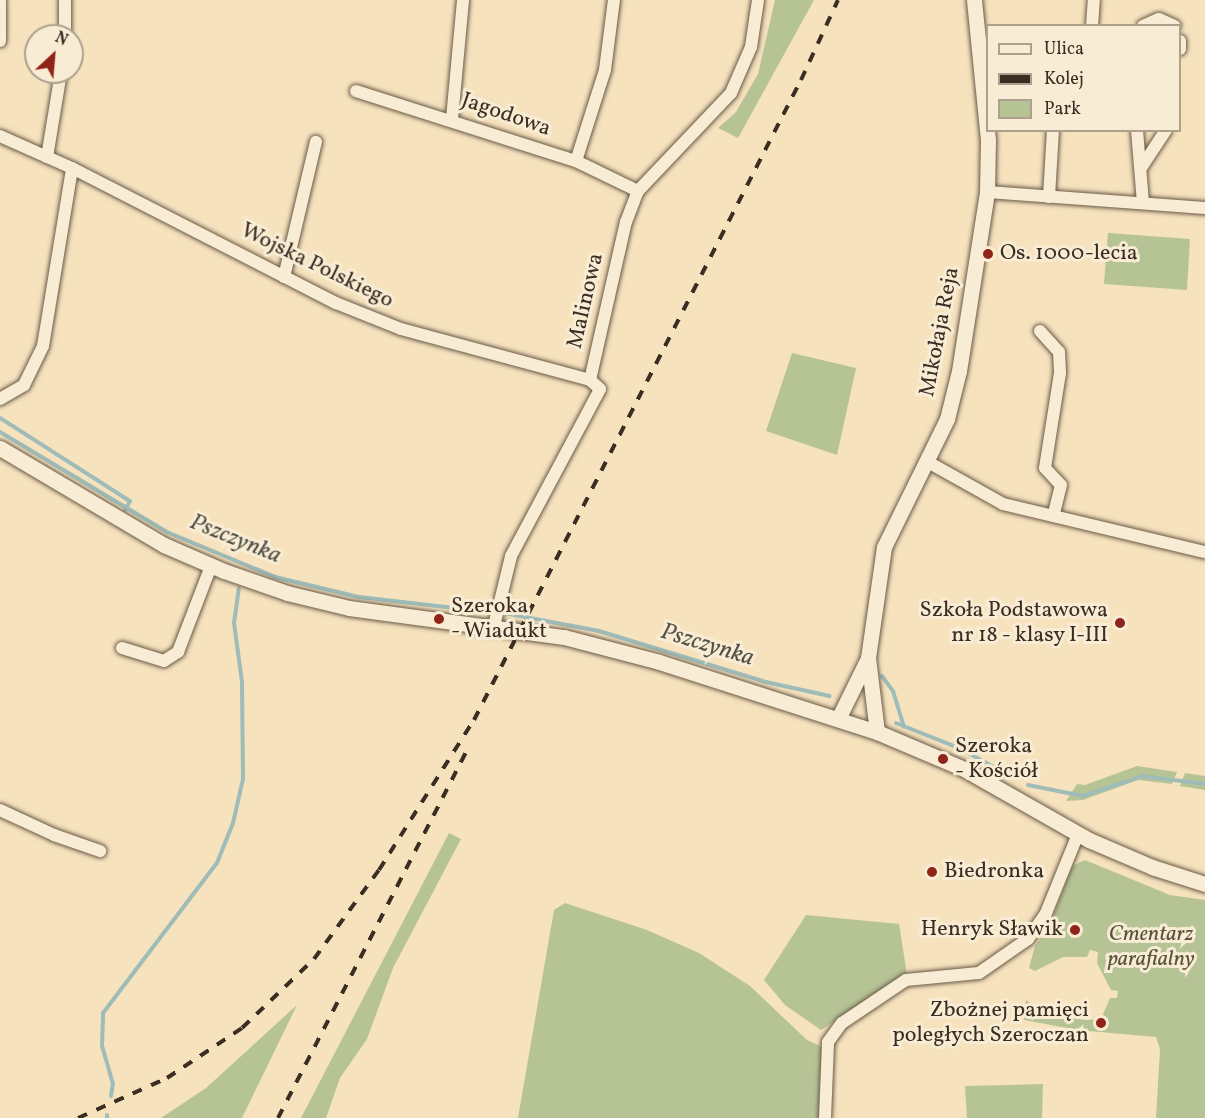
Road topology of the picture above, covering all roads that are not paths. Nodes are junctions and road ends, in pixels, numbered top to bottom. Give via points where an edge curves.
1 (0, 0) edge
2 (65, 0) edge
3 (463, 0) edge
4 (614, 0) edge
5 (758, 0) edge
6 (974, 0) edge
7 (1094, 0) edge
8 (65, 24) edge
9 (1092, 24) edge
10 (1148, 24) edge
11 (1170, 24) edge
12 (0, 41) edge
13 (59, 84) edge
14 (356, 91) dead end
15 (452, 118) junction
16 (986, 120) edge
17 (987, 132) edge
18 (1053, 132) edge
19 (1137, 132) edge
20 (1165, 132) edge
21 (0, 136) edge
22 (316, 142) dead end
23 (47, 157) junction
24 (576, 161) junction
25 (72, 168) junction
26 (1141, 168) junction
27 (638, 191) junction
28 (987, 192) junction
29 (1049, 197) junction
30 (1143, 203) junction
31 (1205, 208) edge
32 (284, 276) junction
33 (1040, 331) dead end
34 (590, 380) junction
35 (0, 399) edge
36 (0, 448) edge
37 (926, 461) junction
38 (1053, 516) junction
39 (1205, 552) edge
40 (211, 566) junction
41 (494, 626) junction
42 (122, 648) dead end
43 (868, 658) junction
44 (838, 719) junction
45 (877, 732) junction
46 (0, 810) edge
47 (1078, 834) junction
48 (100, 851) dead end
49 (1205, 884) edge
50 (825, 1118) edge

1 - 12 street
2 - 8 street
3 - 15 street
4 - 24 street via 605,70
5 - 27 street, Malinowa via 751,47 731,93
6 - 16 street, Mikołaja Reja
7 - 9 street
10 - 11 street via 1159,19
13 - 23 street
14 - 15 street, Jagodowa
15 - 24 street, Jagodowa
17 - 28 street, Mikołaja Reja
18 - 29 street
19 - 26 street
20 - 26 street
21 - 23 street, Wojska Polskiego
22 - 32 street
23 - 25 street, Wojska Polskiego
24 - 27 street, Jagodowa
25 - 32 street, Wojska Polskiego
25 - 35 street via 43,346 24,385
26 - 30 street
27 - 34 street, Malinowa via 626,222
28 - 29 street
28 - 37 street, Mikołaja Reja via 959,371 946,419
29 - 30 street
30 - 31 street
32 - 34 street, Wojska Polskiego via 336,303 401,328
33 - 38 street via 1059,352 1060,373 1045,468 1061,485
34 - 41 street, Malinowa via 600,389 511,556
36 - 40 street via 164,545
37 - 38 street via 1004,504
37 - 43 street, Mikołaja Reja via 884,547
38 - 39 street
40 - 41 street via 287,593 349,608
40 - 42 street via 178,652 164,660
41 - 44 street via 564,637 659,662
43 - 44 street, Mikołaja Reja
43 - 45 street, Mikołaja Reja
44 - 45 street
45 - 47 street via 964,768
46 - 48 street
47 - 49 street via 1152,867
47 - 50 street via 1046,913 1028,939 979,974 906,980 842,1023 828,1042

